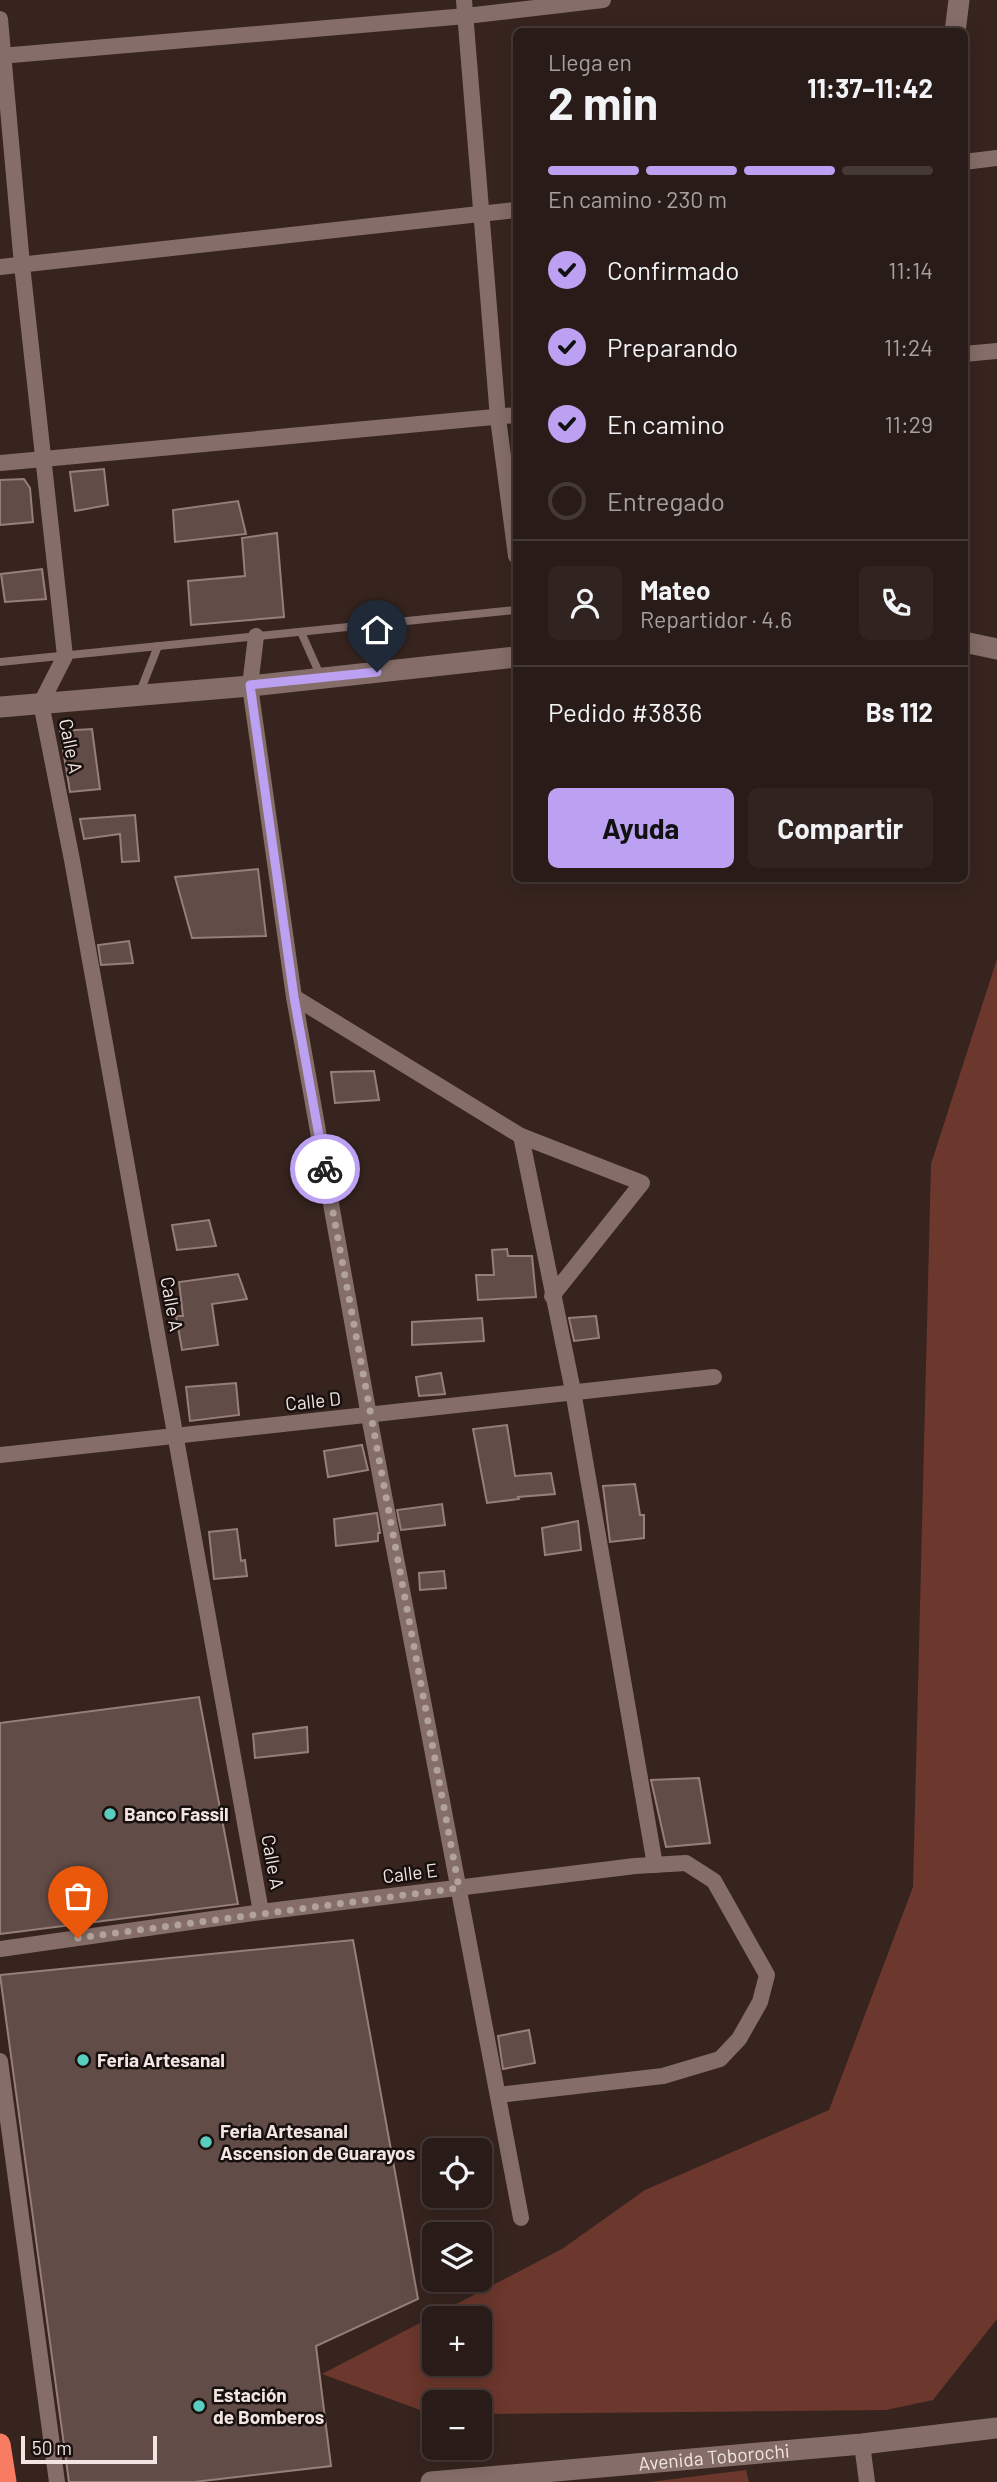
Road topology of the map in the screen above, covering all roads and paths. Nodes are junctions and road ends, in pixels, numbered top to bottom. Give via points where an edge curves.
1 (603, 0) edge
2 (959, 0) edge
3 (465, 8) edge
4 (0, 19) edge
5 (956, 28) edge
6 (2, 55) edge
7 (997, 158) edge
8 (968, 162) edge
9 (513, 210) edge
10 (480, 214) junction
11 (22, 265) junction
12 (0, 267) edge
13 (997, 351) edge
14 (968, 354) edge
15 (513, 416) edge
16 (498, 418) junction
17 (43, 458) junction
18 (0, 463) edge
19 (513, 533) edge
20 (513, 610) edge
21 (301, 632) junction
22 (256, 636) junction
23 (968, 643) edge
24 (158, 646) junction
25 (997, 649) edge
26 (65, 656) junction
27 (513, 657) edge
28 (0, 662) edge
29 (321, 678) junction
30 (250, 685) junction
31 (138, 695) junction
32 (41, 703) junction
33 (0, 707) edge
34 (294, 997) junction
35 (522, 1136) junction
36 (552, 1296) junction
37 (714, 1377) dead end
38 (573, 1391) junction
39 (369, 1416) junction
40 (174, 1437) junction
41 (0, 1455) edge
42 (655, 1865) junction
43 (459, 1888) junction
44 (261, 1912) junction
45 (0, 1949) edge
46 (0, 2062) edge
47 (498, 2095) junction
48 (521, 2218) dead end
49 (997, 2428) edge
50 (0, 2444) edge
51 (862, 2444) junction
52 (6, 2482) edge
53 (57, 2482) edge
54 (431, 2482) edge
55 (867, 2482) edge

1 - 3 street
2 - 5 main road
3 - 6 street
3 - 10 street
4 - 6 street
6 - 11 street
7 - 8 street
9 - 10 street
10 - 11 street
10 - 16 street
11 - 12 street
11 - 17 street
13 - 14 street
15 - 16 street
16 - 17 street
16 - 19 street
17 - 18 street
17 - 26 street
20 - 21 lane
21 - 22 lane
21 - 29 lane
22 - 24 lane
22 - 30 street
23 - 25 main road
24 - 26 lane
24 - 31 lane
26 - 28 lane
26 - 32 street
27 - 29 main road
29 - 30 main road
30 - 31 main road
30 - 34 street
31 - 32 main road
32 - 33 main road
32 - 40 street, Calle A
34 - 35 street
34 - 39 street
35 - 36 street
35 - 36 street via 642,1183
36 - 38 street
37 - 38 street, Calle D
38 - 39 street, Calle D
38 - 42 street
39 - 40 street, Calle D
39 - 43 street
40 - 41 street, Calle D
40 - 44 street, Calle A
42 - 43 street, Calle E
42 - 47 street, Calle E via 686,1863 714,1881 767,1975 760,2002 739,2039 720,2059 663,2076
43 - 44 street, Calle E
43 - 47 street
44 - 45 street, Calle E
46 - 53 street
47 - 48 street
49 - 51 main road, Avenida Toborochi
50 - 52 highway
51 - 54 main road, Avenida Toborochi
51 - 55 street

